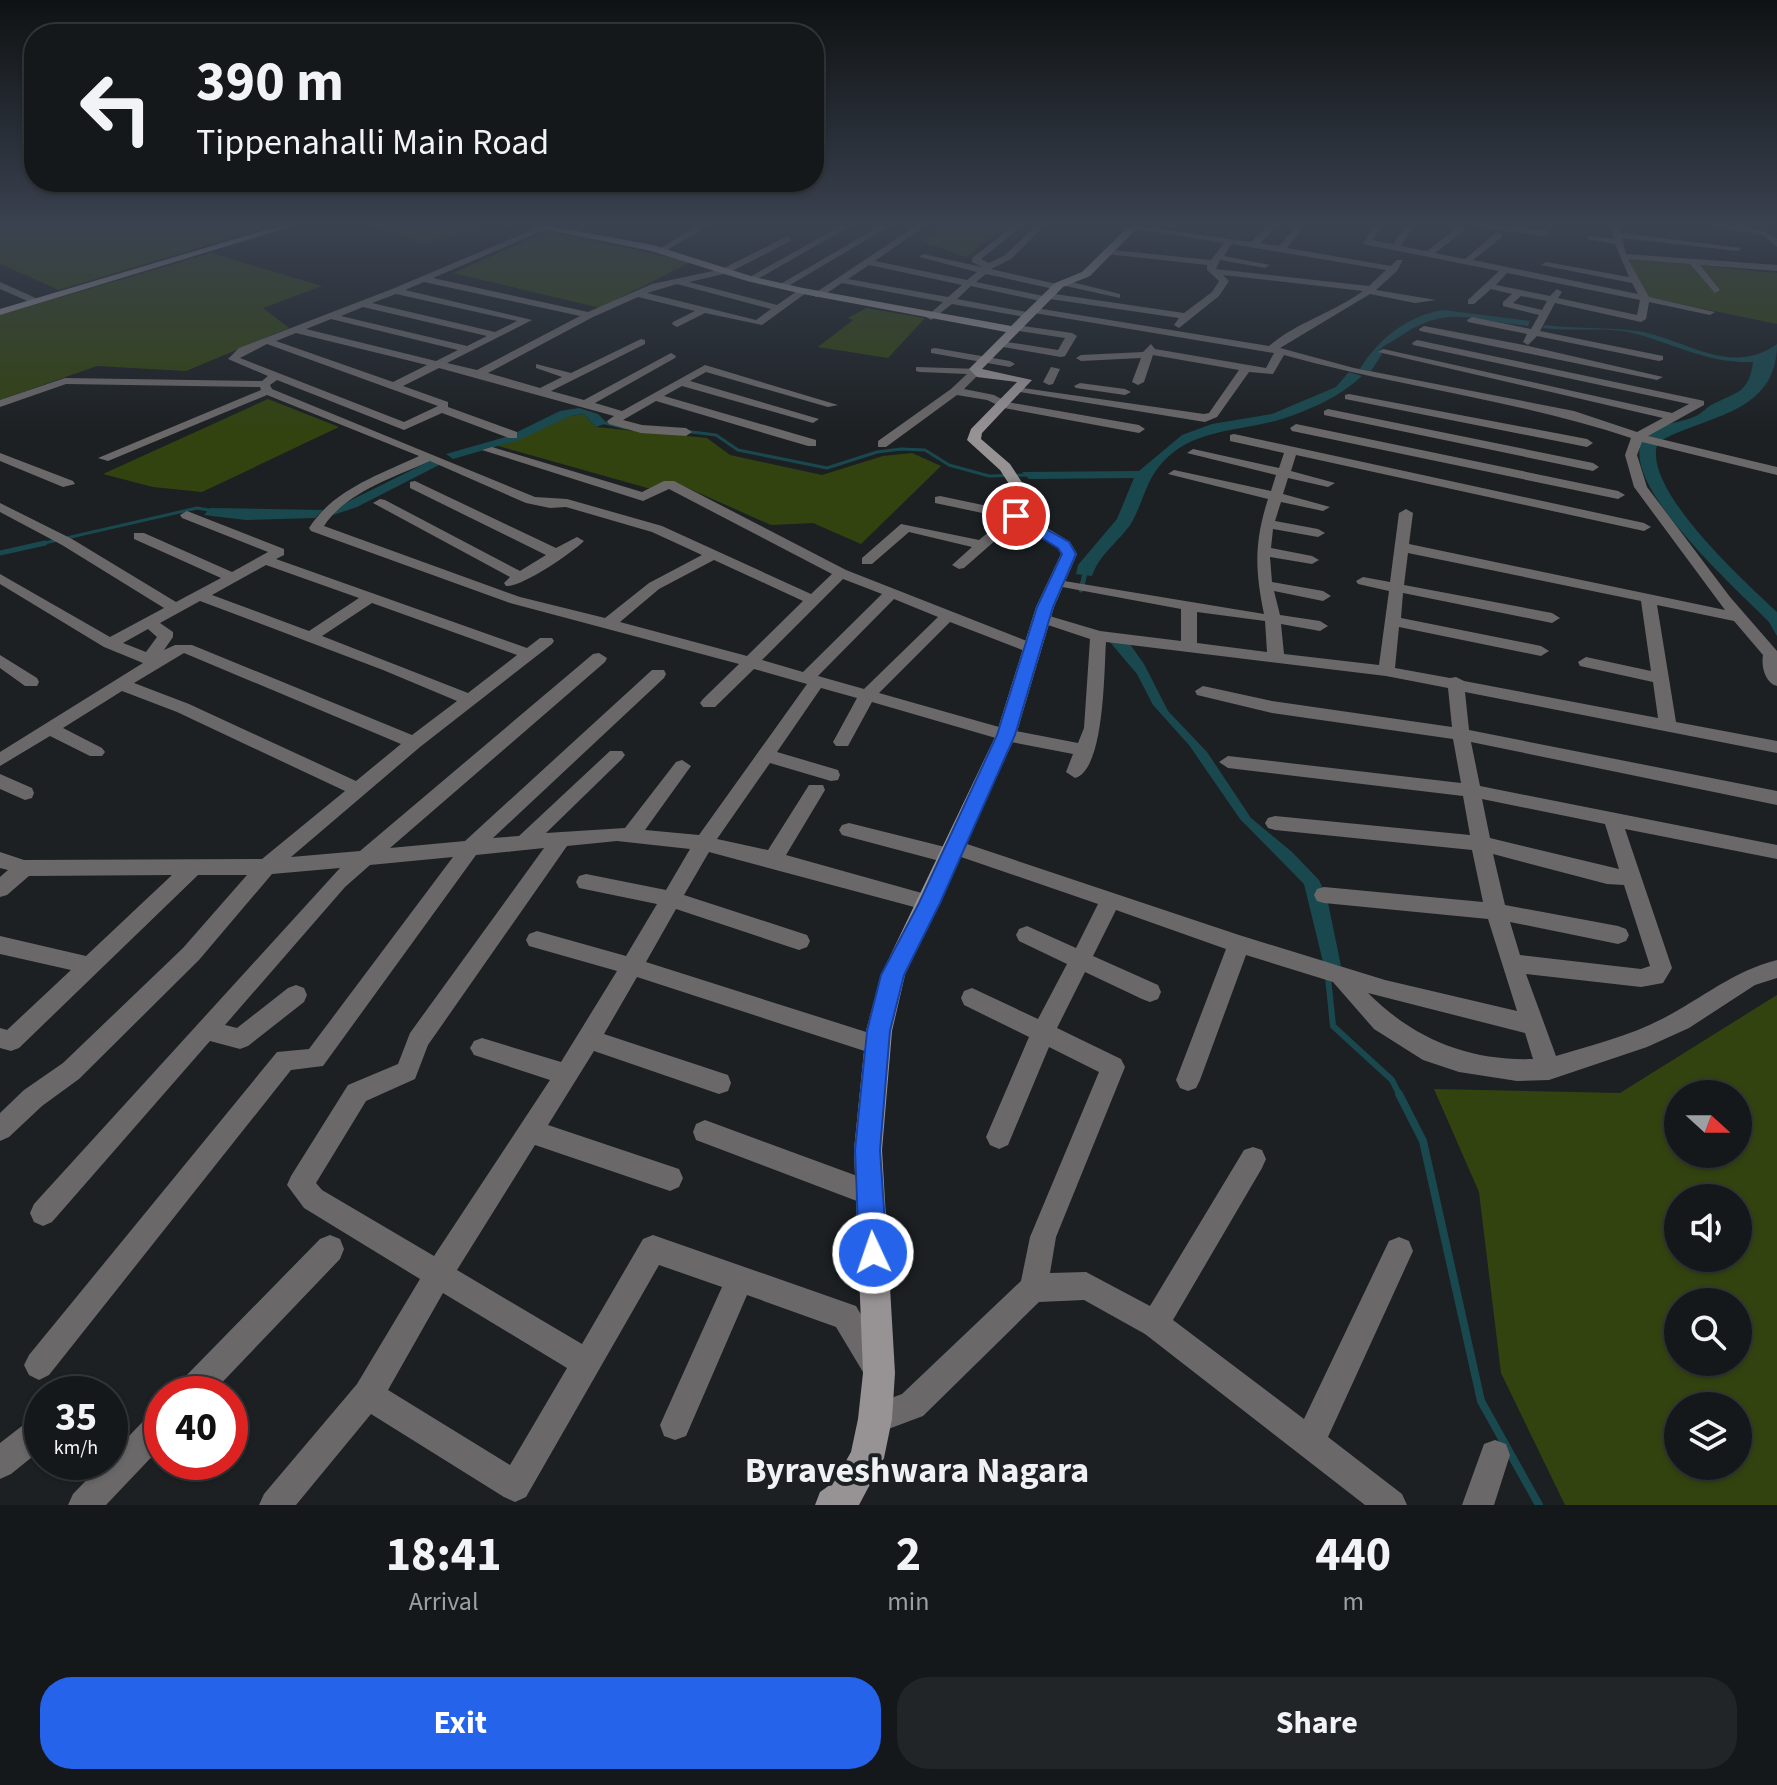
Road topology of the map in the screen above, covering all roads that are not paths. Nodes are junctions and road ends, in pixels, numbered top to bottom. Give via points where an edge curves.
1 (18, 293) edge
2 (61, 293) edge
3 (390, 293) edge
4 (405, 293) edge
5 (489, 293) edge
6 (722, 293) edge
7 (800, 293) edge
8 (811, 293) edge
9 (821, 293) edge
10 (913, 293) edge
11 (958, 293) edge
12 (1020, 293) edge
13 (1052, 293) edge
14 (1103, 293) edge
15 (1214, 293) edge
16 (1364, 293) edge
17 (1384, 293) edge
18 (1480, 293) edge
19 (1519, 293) edge
20 (1523, 293) edge
21 (1549, 293) edge
22 (1583, 293) edge
23 (1640, 293) edge
24 (638, 294) joint
25 (818, 295) junction
26 (1555, 295) junction
27 (1117, 296) dead end
28 (1047, 298) junction
29 (951, 300) junction
30 (1431, 300) dead end
31 (35, 301) junction
32 (671, 302) junction
33 (1471, 302) dead end
34 (363, 304) junction
35 (1644, 304) junction
36 (781, 309) junction
37 (653, 310) dead end
38 (704, 310) junction
39 (0, 312) edge
40 (1710, 312) dead end
41 (1033, 313) junction
42 (1544, 313) junction
43 (589, 315) junction
44 (330, 316) junction
45 (1184, 316) junction
46 (931, 317) junction
47 (742, 319) junction
48 (1472, 320) dead end
49 (677, 324) dead end
50 (725, 329) dead end
51 (1015, 329) junction
52 (1424, 329) dead end
53 (1536, 329) junction
54 (296, 330) junction
55 (1174, 332) junction
56 (496, 335) junction
57 (267, 341) junction
58 (641, 342) dead end
59 (1417, 343) dead end
60 (1001, 344) junction
61 (468, 349) junction
62 (1150, 349) junction
63 (1524, 349) junction
64 (1276, 350) junction
65 (935, 351) dead end
66 (1383, 352) dead end
67 (671, 356) dead end
68 (1081, 358) dead end
69 (1659, 358) dead end
70 (985, 359) junction
71 (1516, 363) junction
72 (1010, 364) dead end
73 (436, 365) junction
74 (540, 366) dead end
75 (1247, 367) junction
76 (920, 369) dead end
77 (1055, 369) dead end
78 (976, 371) junction
79 (478, 374) junction
80 (276, 376) junction
81 (570, 376) junction
82 (1657, 377) dead end
83 (1505, 379) junction
84 (680, 382) junction
85 (1049, 382) junction
86 (1138, 382) dead end
87 (393, 386) junction
88 (266, 388) junction
89 (542, 391) junction
90 (955, 391) junction
91 (1016, 391) junction
92 (1125, 392) dead end
93 (1087, 393) junction
94 (654, 397) junction
95 (1349, 397) dead end
96 (1498, 400) junction
97 (0, 404) edge
98 (585, 404) junction
99 (832, 405) dead end
100 (442, 409) junction
101 (1328, 413) dead end
102 (624, 415) junction
103 (1674, 417) junction
104 (1084, 418) junction
105 (813, 419) dead end
106 (1496, 426) junction
107 (1296, 428) dead end
108 (1139, 429) dead end
109 (686, 432) dead end
110 (513, 435) dead end
111 (1638, 436) junction
112 (1234, 438) dead end
113 (812, 443) dead end
114 (1587, 443) dead end
115 (882, 444) dead end
116 (1491, 446) junction
117 (488, 450) dead end
118 (1291, 450) junction
119 (1193, 453) dead end
120 (430, 456) junction
121 (0, 457) edge
122 (104, 458) dead end
123 (1363, 466) junction
124 (1486, 467) junction
125 (1593, 467) dead end
126 (1777, 471) edge
127 (1283, 473) junction
128 (1174, 474) dead end
129 (1419, 478) junction
130 (1328, 483) dead end
131 (68, 484) dead end
132 (1357, 484) dead end
133 (415, 485) dead end
134 (1480, 491) junction
135 (954, 492) dead end
136 (1618, 495) dead end
137 (1274, 496) junction
138 (1413, 496) dead end
139 (940, 500) dead end
140 (380, 503) dead end
141 (0, 507) edge
142 (1323, 507) dead end
143 (1476, 507) dead end
144 (1016, 509) junction
145 (1406, 513) dead end
146 (187, 515) dead end
147 (1267, 524) junction
148 (1644, 527) dead end
149 (1318, 533) dead end
150 (139, 536) dead end
151 (577, 541) dead end
152 (982, 545) junction
153 (1402, 547) junction
154 (1263, 551) junction
155 (558, 555) junction
156 (713, 555) junction
157 (265, 560) junction
158 (1312, 560) dead end
159 (867, 561) dead end
160 (959, 565) dead end
161 (841, 573) junction
162 (232, 577) junction
163 (521, 577) junction
164 (0, 578) edge
165 (1363, 581) dead end
166 (1071, 583) junction
167 (1265, 585) junction
168 (1397, 588) junction
169 (495, 593) junction
170 (892, 593) junction
171 (198, 595) junction
172 (373, 596) junction
173 (1323, 596) dead end
174 (1648, 596) junction
175 (813, 600) junction
176 (1189, 606) junction
177 (175, 608) junction
178 (948, 615) junction
179 (1041, 618) junction
180 (1267, 618) junction
181 (1552, 618) dead end
182 (1743, 618) junction
183 (1394, 621) junction
184 (148, 623) junction
185 (609, 623) junction
186 (1320, 626) dead end
187 (311, 636) junction
188 (1106, 636) junction
189 (546, 641) dead end
190 (110, 644) junction
191 (1189, 646) junction
192 (1031, 648) junction
193 (1541, 651) dead end
194 (530, 654) junction
195 (599, 658) dead end
196 (1276, 658) junction
197 (1774, 658) edge
198 (0, 660) edge
199 (153, 661) junction
200 (749, 662) junction
201 (1586, 662) dead end
202 (1386, 671) junction
203 (658, 674) dead end
204 (1661, 678) junction
205 (811, 681) junction
206 (1777, 681) edge
207 (31, 682) dead end
208 (1456, 682) junction
209 (122, 685) junction
210 (1203, 691) dead end
211 (866, 697) junction
212 (470, 700) junction
213 (709, 703) dead end
214 (1668, 724) junction
215 (50, 729) junction
216 (1461, 734) junction
217 (1006, 735) junction
218 (842, 742) dead end
219 (414, 743) junction
220 (1777, 747) edge
221 (1084, 750) junction
222 (96, 752) dead end
223 (616, 755) dead end
224 (765, 755) junction
225 (0, 760) edge
226 (1228, 762) dead end
227 (682, 766) dead end
228 (1075, 772) dead end
229 (831, 775) dead end
230 (0, 781) edge
231 (357, 789) junction
232 (816, 790) dead end
233 (1474, 791) junction
234 (25, 793) dead end
235 (1777, 798) edge
236 (1613, 820) junction
237 (1275, 823) dead end
238 (849, 830) dead end
239 (630, 835) junction
240 (562, 838) junction
241 (526, 841) junction
242 (704, 843) junction
243 (1483, 844) junction
244 (471, 847) junction
245 (953, 851) junction
246 (1777, 852) edge
247 (363, 859) junction
248 (773, 859) junction
249 (0, 860) edge
250 (194, 867) junction
251 (266, 867) junction
252 (24, 868) junction
253 (1633, 878) junction
254 (586, 882) dead end
255 (0, 889) edge
256 (1324, 895) dead end
257 (672, 899) junction
258 (1111, 900) junction
259 (929, 903) junction
260 (1495, 911) junction
261 (1027, 935) dead end
262 (1618, 935) dead end
263 (537, 940) dead end
264 (799, 941) dead end
265 (1239, 944) junction
266 (0, 945) edge
267 (1080, 961) junction
268 (1511, 963) junction
269 (92, 966) junction
270 (631, 966) junction
271 (1777, 969) edge
272 (1326, 971) junction
273 (1150, 992) dead end
274 (296, 995) dead end
275 (972, 998) dead end
276 (1532, 1025) junction
277 (206, 1030) junction
278 (1043, 1032) junction
279 (0, 1038) edge
280 (589, 1039) junction
281 (877, 1045) junction
282 (482, 1048) dead end
283 (1549, 1069) junction
284 (566, 1074) junction
285 (1188, 1080) dead end
286 (719, 1083) dead end
287 (0, 1129) edge
288 (529, 1131) junction
289 (705, 1132) dead end
290 (999, 1137) dead end
291 (1253, 1159) dead end
292 (670, 1178) dead end
293 (870, 1193) junction
294 (43, 1213) dead end
295 (330, 1249) dead end
296 (1399, 1251) dead end
297 (439, 1274) junction
298 (740, 1279) junction
299 (1033, 1288) junction
300 (1155, 1324) junction
301 (588, 1364) junction
302 (39, 1365) dead end
303 (879, 1373) junction
304 (207, 1376) edge
305 (368, 1395) junction
306 (875, 1419) junction
307 (675, 1425) dead end
308 (144, 1443) edge
309 (1309, 1443) junction
310 (24, 1444) edge
311 (1495, 1455) dead end
312 (0, 1463) edge
313 (84, 1505) edge
314 (275, 1505) edge
315 (833, 1505) edge
316 (1391, 1505) edge
317 (1478, 1505) edge

1 - 31 street
2 - 31 street
3 - 34 street
4 - 56 street via 527,320
5 - 43 street
6 - 36 street
7 - 36 street
8 - 25 street
9 - 25 street
10 - 29 street
11 - 29 street
12 - 28 street
13 - 28 street
14 - 27 street
15 - 45 street
16 - 64 street via 1289,333
17 - 30 street
18 - 33 street
19 - 42 street via 1506,304
20 - 26 street
21 - 26 street
22 - 35 street
23 - 35 street
24 - 32 street
24 - 43 street
25 - 46 street
26 - 35 street via 1641,319
26 - 42 street
28 - 41 street
28 - 45 street
29 - 41 street
29 - 46 street
31 - 39 street
32 - 37 street
32 - 38 street
34 - 44 street
34 - 56 street
35 - 40 street
36 - 47 street via 758,323
38 - 47 street
38 - 49 street
41 - 51 street
41 - 55 street
42 - 53 street
43 - 79 street
44 - 54 street
44 - 61 street
45 - 55 street
46 - 51 street
47 - 50 street
48 - 53 street
51 - 60 street
51 - 60 street via 1072,336 1061,354
52 - 63 street
53 - 63 street
53 - 69 street
54 - 57 street
54 - 73 street
55 - 64 street
56 - 61 street
57 - 80 street via 233,359
57 - 87 street
58 - 81 street
59 - 71 street
60 - 70 street
61 - 73 street
62 - 68 street
62 - 75 street
62 - 86 street
63 - 71 street
63 - 82 street
64 - 75 street via 1269,372
64 - 96 street
65 - 70 street
66 - 83 street
67 - 98 street
70 - 72 street
70 - 78 street
71 - 83 street
71 - 103 street via 1700,403
73 - 79 street
73 - 87 street
74 - 81 street
75 - 93 street via 1213,415 1205,418
76 - 78 street
77 - 85 street
78 - 90 street
78 - 91 street
79 - 89 street
80 - 88 street
80 - 100 street via 404,426
81 - 89 street
83 - 96 street
83 - 103 street
84 - 94 street
84 - 99 street via 705,368
84 - 105 street
85 - 91 street
85 - 93 street
87 - 100 street via 444,404
88 - 97 street via 65,381
88 - 120 street
88 - 122 street
89 - 98 street
90 - 91 street via 990,397
90 - 115 street
91 - 93 street
91 - 104 street
91 - 144 street via 974,440 1005,467 1018,487
92 - 93 street
93 - 104 street via 1091,405
94 - 102 street
94 - 113 street
95 - 106 street
96 - 106 street
96 - 111 street via 1574,415
98 - 102 street
100 - 110 street
101 - 116 street
102 - 109 street via 613,421
103 - 111 street
104 - 108 street
106 - 114 street
106 - 116 street
107 - 124 street
111 - 126 street
111 - 182 street via 1631,455 1641,487
112 - 118 street
116 - 124 street
116 - 125 street
117 - 161 street via 643,497 669,484
118 - 123 street
118 - 127 street
119 - 127 street
120 - 156 street via 531,500 567,503 632,521
120 - 169 street via 342,500 316,528
121 - 131 street
123 - 129 street
123 - 132 street
124 - 134 street
124 - 136 street
127 - 130 street
127 - 137 street
128 - 137 street
129 - 134 street
129 - 138 street
133 - 155 street
134 - 143 street
134 - 148 street
135 - 144 street
137 - 142 street
137 - 147 street
139 - 144 street
140 - 163 street
141 - 177 street
144 - 152 street
144 - 166 street via 1068,548
145 - 153 street
146 - 157 street via 279,552
147 - 149 street
147 - 154 street
150 - 162 street
151 - 155 street
152 - 159 street via 906,527
152 - 160 street
153 - 168 street
153 - 174 street
154 - 158 street
154 - 167 street
155 - 163 street
156 - 175 street
156 - 185 street via 654,586
157 - 162 street
157 - 172 street
161 - 170 street
161 - 175 street
162 - 171 street
163 - 169 street
164 - 190 street
165 - 168 street
166 - 176 street
166 - 179 street
167 - 173 street
167 - 180 street
168 - 181 street
168 - 183 street
169 - 185 street
170 - 178 street
170 - 205 street
171 - 177 street
171 - 187 street
172 - 187 street
172 - 194 street
174 - 182 street
174 - 204 street
175 - 200 street
176 - 180 street
176 - 191 street
177 - 184 street
178 - 192 street
178 - 211 street
179 - 188 street
179 - 192 street
180 - 186 street
180 - 196 street
182 - 197 street
183 - 193 street
183 - 202 street
184 - 190 street
184 - 199 street via 165,632
185 - 200 street
187 - 212 street
188 - 191 street
188 - 221 street via 1093,728
189 - 194 street
190 - 199 street
191 - 196 street
192 - 217 street
194 - 212 street
195 - 247 street
196 - 202 street
197 - 206 street via 1770,664
198 - 207 street
199 - 209 street
199 - 219 street via 175,650 191,650
200 - 205 street
200 - 213 street
201 - 204 street
202 - 208 street
203 - 244 street
204 - 214 street
205 - 211 street
205 - 224 street
208 - 214 street
208 - 216 street
209 - 215 street
209 - 231 street
210 - 216 street via 1272,707
211 - 217 street
211 - 218 street
212 - 219 street
214 - 220 street
215 - 222 street
215 - 225 street
216 - 233 street
216 - 235 street
217 - 221 street
217 - 245 street
219 - 231 street
221 - 228 street
223 - 241 street
224 - 229 street
224 - 242 street
226 - 233 street
227 - 239 street
230 - 234 street
231 - 251 street
232 - 248 street
233 - 236 street
233 - 243 street
236 - 246 street
236 - 253 street
237 - 243 street
238 - 245 street
239 - 240 street
239 - 242 street
240 - 241 street
240 - 297 street via 418,1040 407,1071 357,1093 300,1185 313,1199
241 - 244 street
242 - 248 street
242 - 257 street
243 - 253 street
243 - 260 street
244 - 247 street
244 - 302 street via 315,1059 285,1060
245 - 258 street
245 - 259 street
247 - 251 street
247 - 277 street
248 - 259 street
249 - 252 street
250 - 251 street
250 - 252 street
250 - 269 street
251 - 287 street via 191,954 71,1071
252 - 255 street
253 - 268 street via 1661,968 1655,976
254 - 257 street
256 - 260 street
257 - 264 street
257 - 270 street
258 - 265 street
258 - 267 street
259 - 281 street via 893,975
260 - 262 street
260 - 268 street
261 - 267 street
263 - 270 street
265 - 272 street
265 - 285 street
266 - 269 street
267 - 273 street
267 - 278 street
268 - 276 street
269 - 279 street via 11,1041
270 - 280 street
270 - 281 street
271 - 283 street via 1715,996 1667,1028
272 - 276 street
272 - 283 street via 1393,1033 1436,1055 1520,1072
274 - 277 street via 240,1039
275 - 278 street
276 - 283 street
277 - 294 street
278 - 290 street
278 - 299 street via 1113,1067 1043,1237
280 - 284 street
280 - 286 street
281 - 293 street via 868,1150
282 - 284 street
284 - 288 street
288 - 292 street
288 - 297 street
289 - 293 street
291 - 300 street
293 - 303 street
295 - 304 street
296 - 309 street
297 - 301 street
297 - 305 street
298 - 301 street via 653,1249
298 - 303 street via 846,1316
298 - 307 street
299 - 300 street via 1086,1286
299 - 306 street via 912,1405
300 - 309 street
301 - 305 street via 515,1486
303 - 306 street
305 - 314 street
306 - 315 street via 867,1458 846,1494
308 - 313 street
309 - 316 street
310 - 312 street
311 - 317 street

